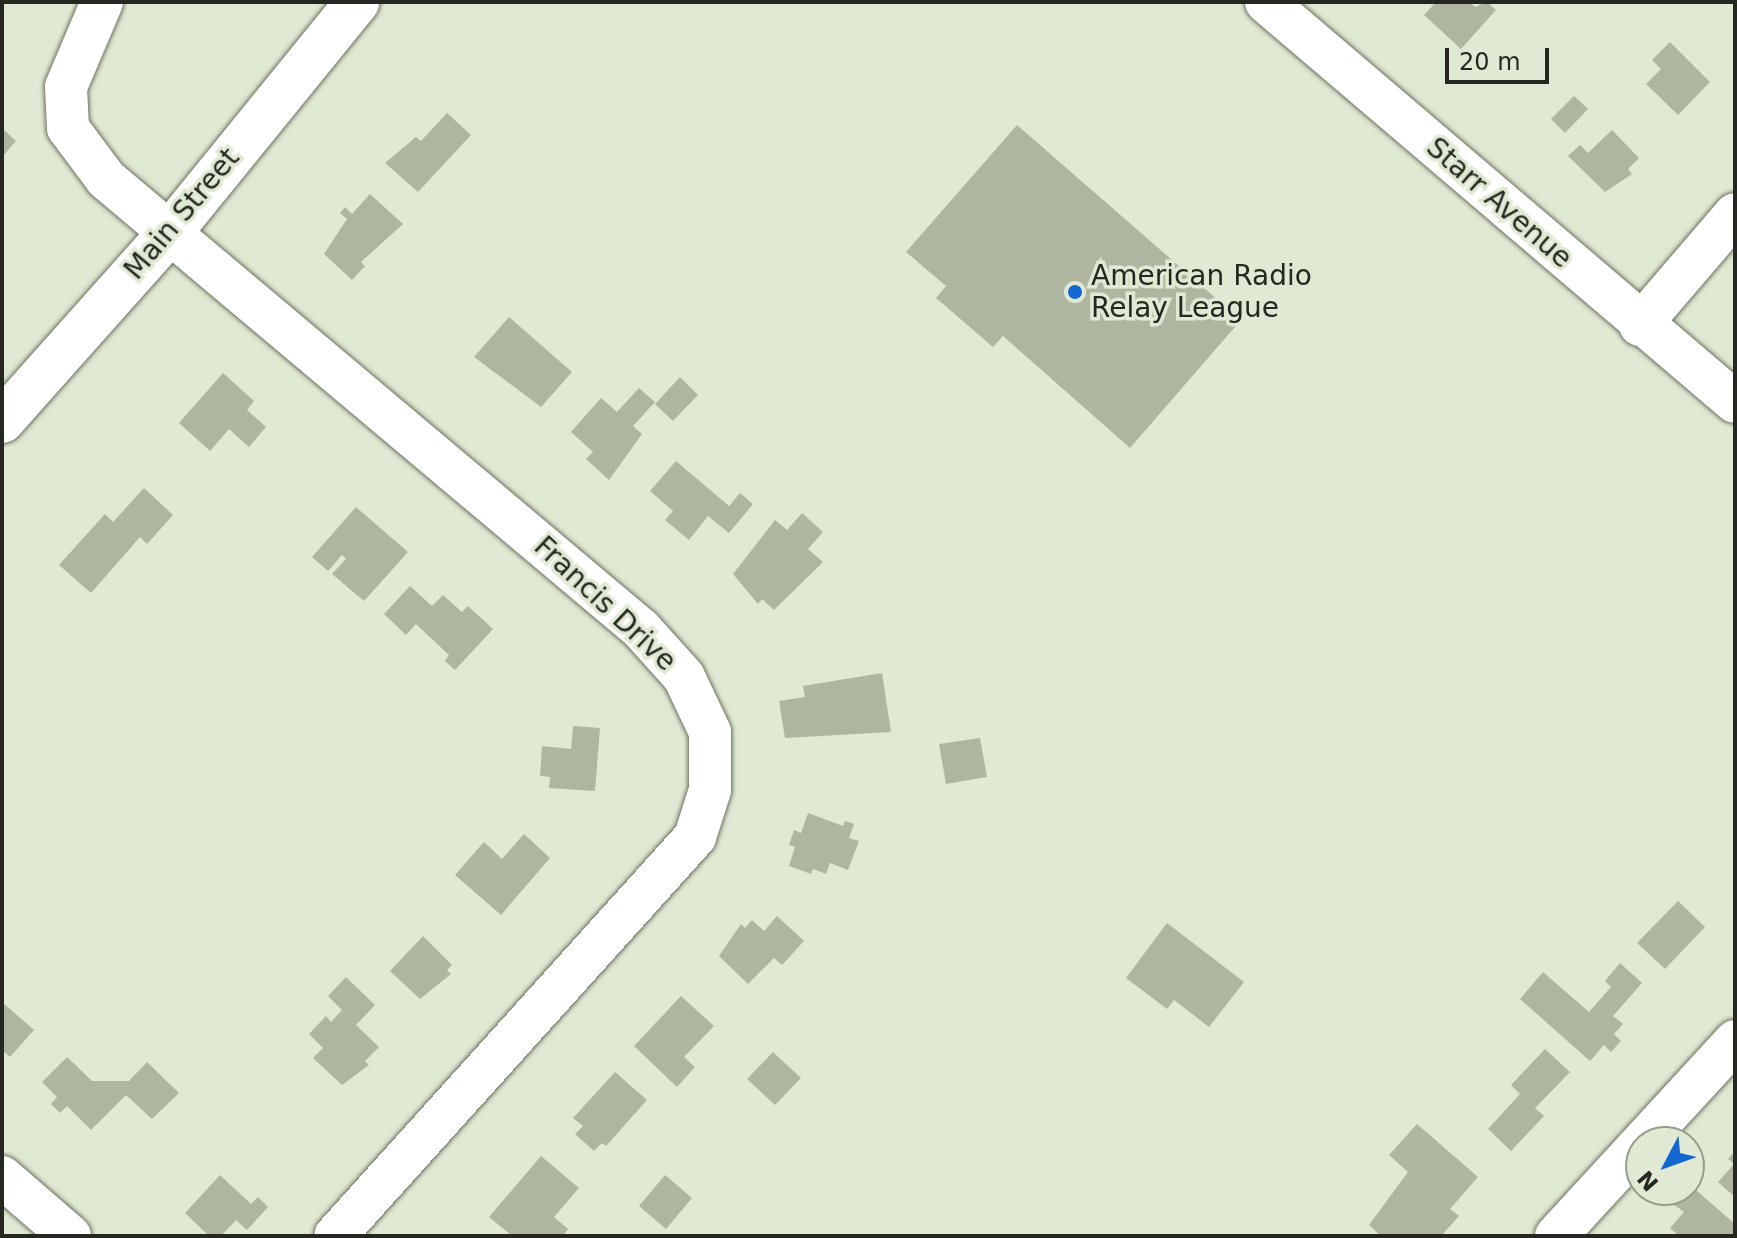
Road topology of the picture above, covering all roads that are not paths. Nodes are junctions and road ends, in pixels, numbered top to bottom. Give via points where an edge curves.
1 (102, 2) edge
2 (357, 2) edge
3 (1266, 2) edge
4 (1735, 214) edge
5 (172, 230) junction
6 (1640, 325) junction
7 (1735, 402) edge
8 (2, 421) edge
9 (1735, 1041) edge
10 (2, 1177) edge
11 (70, 1236) edge
12 (335, 1236) edge
13 (1556, 1236) edge

1 - 5 street, Francis Drive via 66,87 68,128 106,179
2 - 5 street, Main Street
3 - 6 street, Starr Avenue
4 - 6 street
5 - 8 street, Main Street
5 - 12 street, Francis Drive via 641,629 684,677 710,732 710,790 695,837
6 - 7 street, Starr Avenue
9 - 13 street
10 - 11 street

